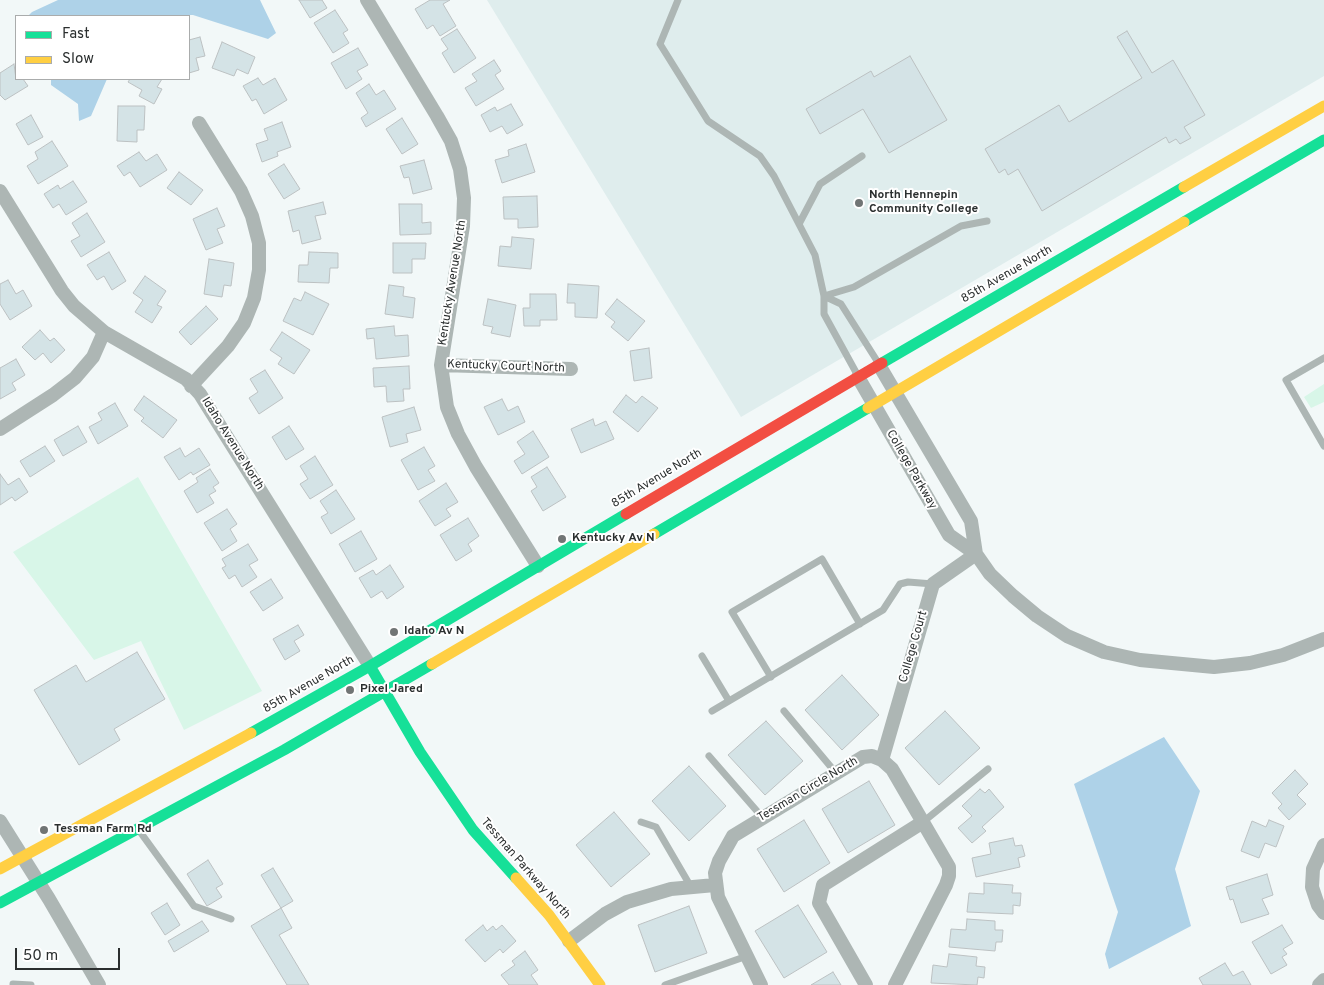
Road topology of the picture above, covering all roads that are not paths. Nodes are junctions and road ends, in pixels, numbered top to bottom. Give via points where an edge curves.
1 (366, 0) edge
2 (678, 0) edge
3 (1324, 106) edge
4 (199, 123) dead end
5 (1324, 140) edge
6 (1324, 154) edge
7 (862, 156) dead end
8 (0, 191) edge
9 (987, 220) dead end
10 (799, 224) junction
11 (1100, 272) junction
12 (824, 296) junction
13 (104, 332) junction
14 (1324, 358) edge
15 (441, 365) junction
16 (879, 365) junction
17 (571, 369) dead end
18 (858, 377) junction
19 (191, 386) junction
20 (894, 392) junction
21 (873, 405) junction
22 (0, 428) edge
23 (1324, 446) edge
24 (976, 554) junction
25 (538, 566) junction
26 (933, 584) junction
27 (860, 624) junction
28 (1324, 639) edge
29 (702, 656) dead end
30 (370, 666) junction
31 (770, 677) junction
32 (385, 692) junction
33 (729, 702) junction
34 (784, 711) dead end
35 (712, 712) dead end
36 (709, 756) dead end
37 (882, 760) junction
38 (988, 769) dead end
39 (836, 773) junction
40 (763, 818) junction
41 (0, 821) edge
42 (641, 822) dead end
43 (923, 822) junction
44 (138, 829) junction
45 (1324, 845) edge
46 (23, 857) junction
47 (0, 869) edge
48 (39, 882) junction
49 (715, 886) junction
50 (691, 887) junction
51 (0, 903) edge
52 (1324, 913) edge
53 (231, 919) dead end
54 (570, 941) junction
55 (746, 956) junction
56 (1324, 980) edge
57 (12, 984) edge
58 (31, 985) edge
59 (99, 985) edge
60 (600, 985) edge
61 (665, 985) edge
62 (761, 985) edge
63 (866, 985) edge
64 (895, 985) edge
65 (1319, 985) edge

1 - 15 street, Kentucky Avenue North via 437,116 460,169 463,226
2 - 10 lane via 660,44 708,121 760,156
3 - 16 main road, 85th Avenue North
4 - 19 street via 241,191 252,216 259,242 259,270 254,298 244,323 228,346
5 - 11 main road
6 - 11 main road via 1144,259
7 - 10 lane via 820,184
8 - 13 street, Idaho Avenue North via 62,291 89,321
9 - 12 lane via 961,226 854,287
10 - 12 lane via 814,255
11 - 20 main road
12 - 16 lane via 841,304
12 - 18 lane via 824,314
13 - 19 street, Idaho Avenue North via 169,368
13 - 22 street via 93,357 76,378
14 - 23 lane via 1286,380
15 - 17 street, Kentucky Court North
15 - 25 street, Kentucky Avenue North via 447,407 458,434
16 - 18 main road, 85th Avenue North
16 - 20 street, College Parkway
18 - 21 street, College Parkway
18 - 25 main road, 85th Avenue North
19 - 30 street, Idaho Avenue North via 212,410
20 - 21 main road
20 - 24 street, College Parkway via 971,521
21 - 24 street, College Parkway via 949,535
21 - 32 main road
24 - 26 street
24 - 28 street, College Parkway via 990,574 1037,616 1067,636 1104,652 1140,660 1214,667 1283,655
25 - 30 main road, 85th Avenue North
26 - 27 lane via 900,584 883,610
26 - 37 street, College Court
27 - 31 lane
27 - 31 lane via 822,559 732,612
29 - 33 lane
30 - 32 main road, Tessman Parkway North
30 - 46 main road, 85th Avenue North
31 - 33 lane
32 - 44 main road
32 - 54 main road, Tessman Parkway North via 420,752 473,830
33 - 35 lane
34 - 39 lane
36 - 40 lane
37 - 39 street, Tessman Circle North via 863,757
37 - 43 street via 892,769
38 - 43 lane
39 - 40 street, Tessman Circle North
40 - 49 street, Tessman Circle North via 733,836 719,861
41 - 46 street
42 - 50 lane via 656,827
43 - 63 street via 823,885 819,903
43 - 64 street via 949,866 949,876
44 - 48 main road
44 - 53 lane via 194,906
45 - 52 street via 1313,869 1312,887
46 - 47 main road, 85th Avenue North
46 - 48 street
48 - 51 main road
48 - 59 street
49 - 50 street
49 - 55 street, Tessman Circle North
50 - 54 street via 627,902
54 - 60 main road, Tessman Parkway North
55 - 61 lane
55 - 62 street, Tessman Circle North
56 - 65 street
57 - 58 lane

